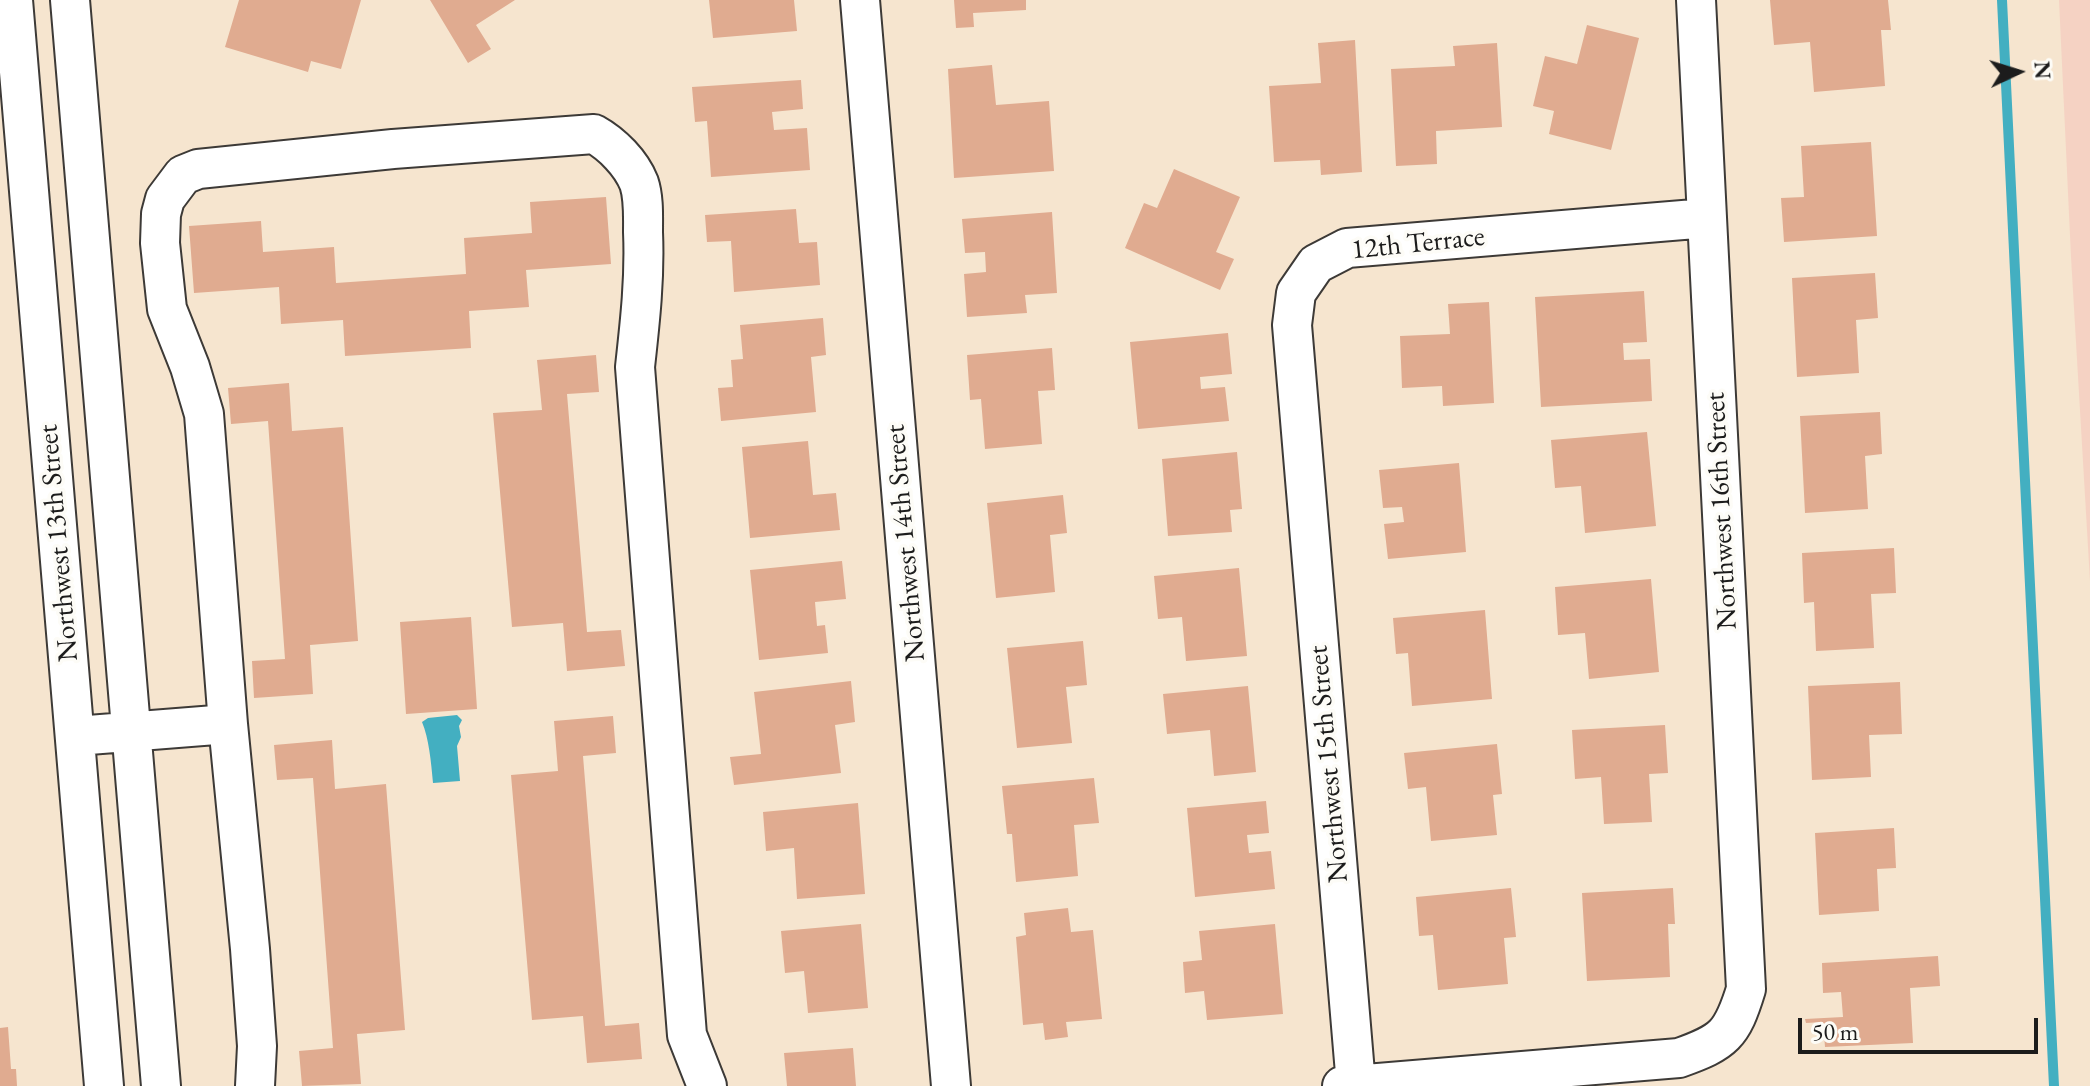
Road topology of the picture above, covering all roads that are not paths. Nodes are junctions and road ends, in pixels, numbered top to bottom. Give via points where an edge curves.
1 (13, 0) edge
2 (70, 0) edge
3 (860, 0) edge
4 (1696, 0) edge
5 (10, 82) edge
6 (15, 188) edge
7 (1707, 218) junction
8 (1302, 442) joint
9 (228, 724) junction
10 (131, 732) junction
11 (76, 736) junction
12 (1356, 1085) edge
13 (104, 1086) edge
14 (161, 1086) edge
15 (255, 1086) edge
16 (707, 1086) edge
17 (951, 1086) edge
18 (1342, 1086) edge

1 - 5 street, Northwest 13th Street
2 - 10 street, Northwest 13th Street
3 - 17 street, Northwest 14th Street
4 - 7 street, Northwest 16th Street
5 - 6 street, Northwest 13th Street
6 - 11 street, Northwest 13th Street
7 - 8 street, 12th Terrace via 1347,248 1316,264 1296,293 1292,325
7 - 12 street, Northwest 16th Street via 1746,989 1736,1021 1712,1047 1679,1058
8 - 12 street, Northwest 15th Street
9 - 10 street
9 - 15 street via 255,1018
9 - 16 street via 204,414 167,309 160,243 165,199 183,175 198,169 594,134 607,141 630,167 643,203 645,278 635,367 687,1035
10 - 11 street
10 - 14 street, Northwest 13th Street
11 - 13 street, Northwest 13th Street
12 - 18 street

